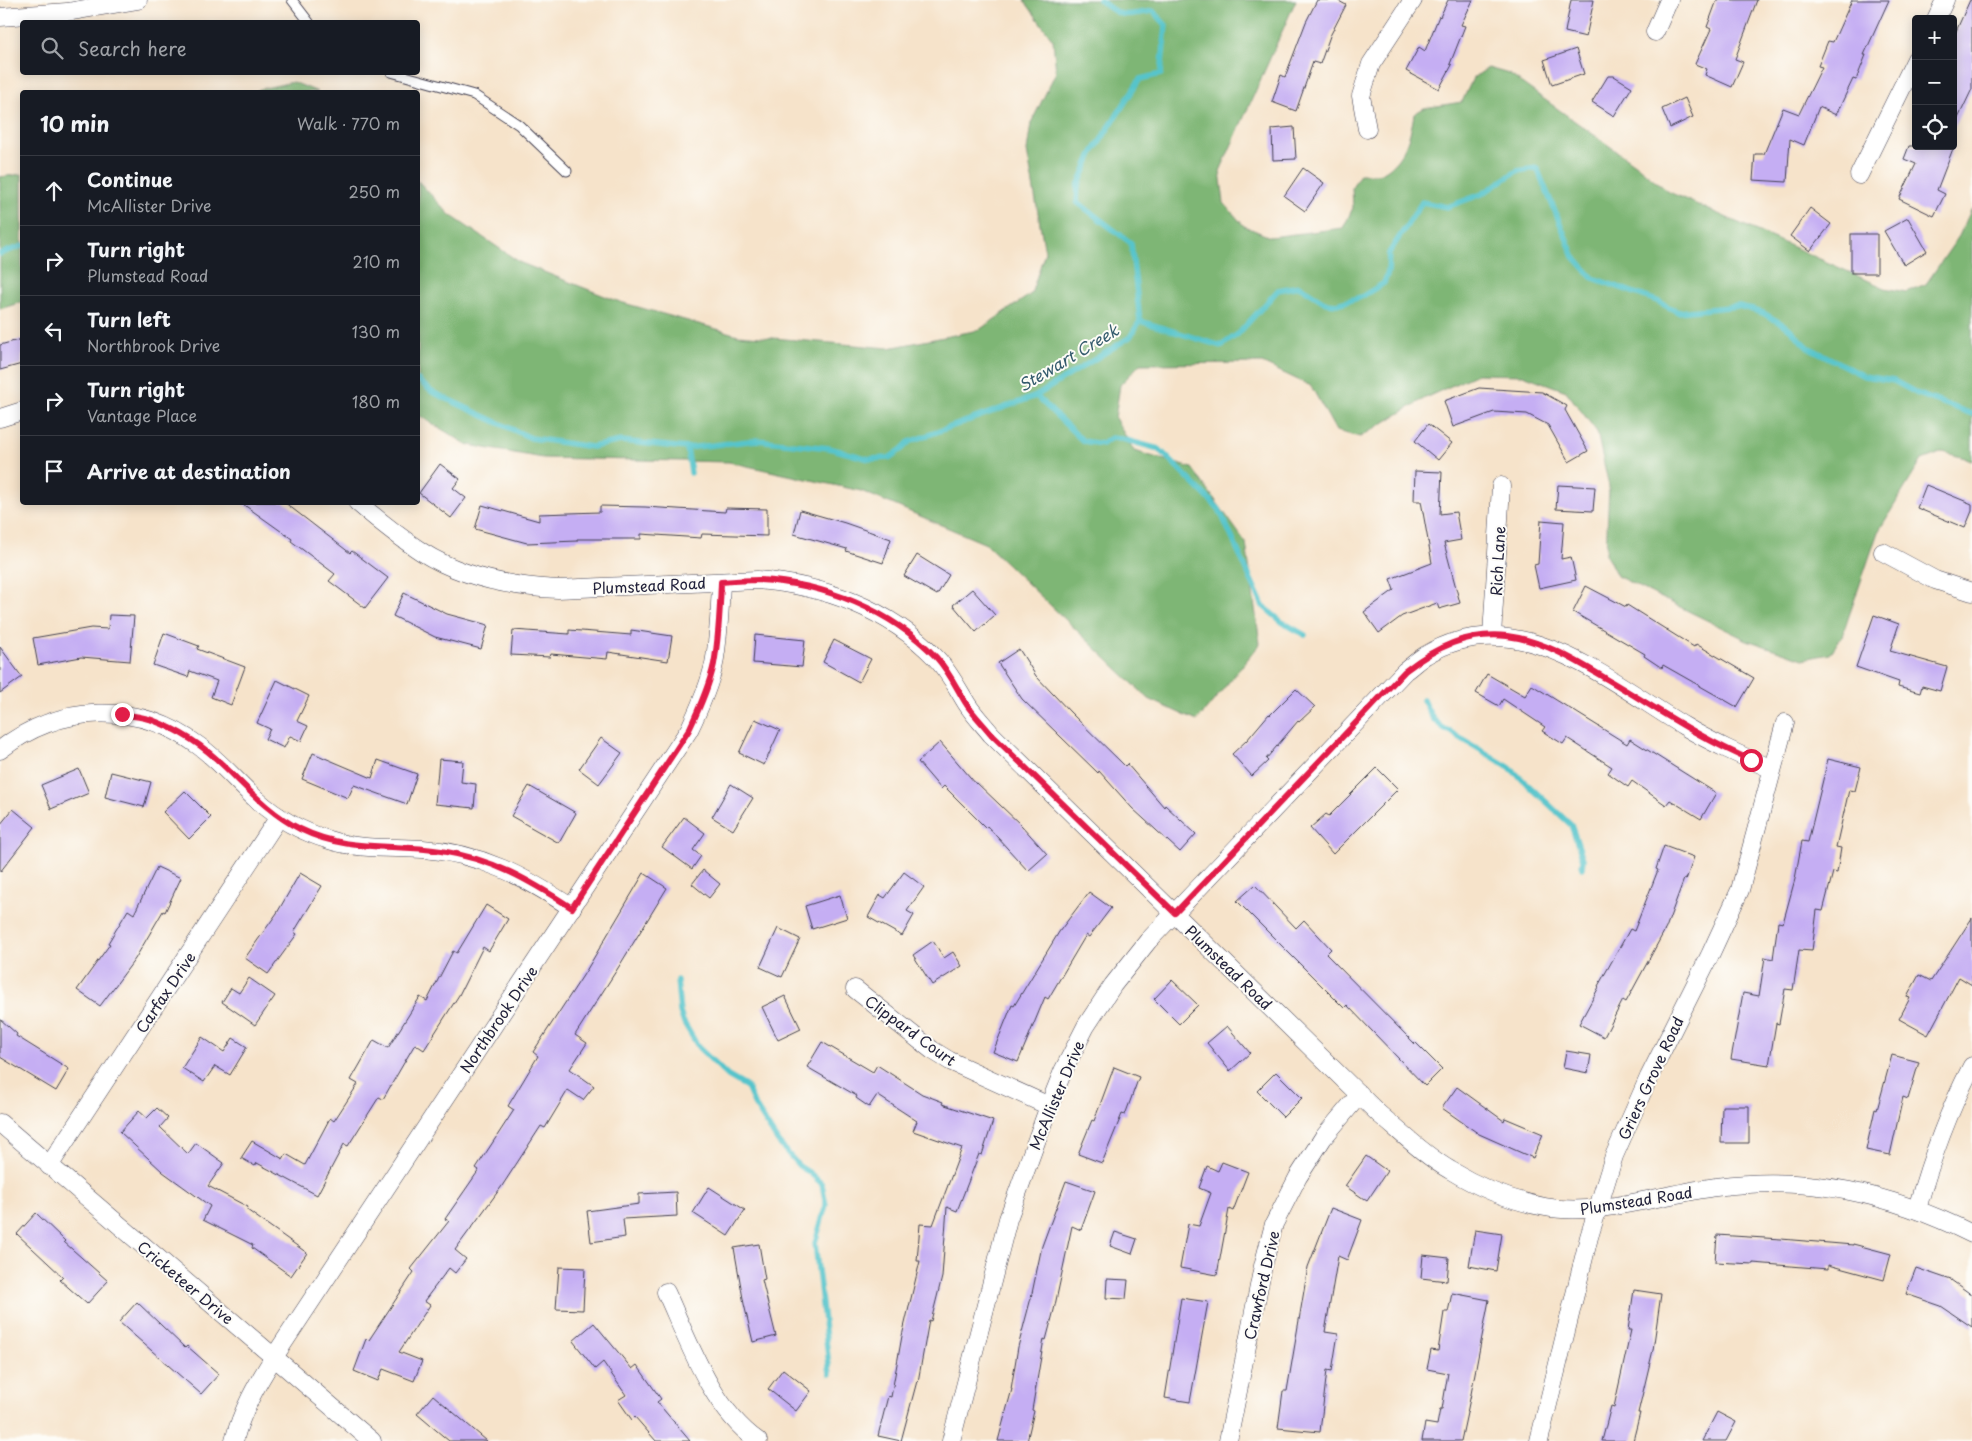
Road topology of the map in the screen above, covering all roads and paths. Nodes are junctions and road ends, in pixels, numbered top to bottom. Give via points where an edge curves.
1 (138, 0) edge
2 (292, 0) edge
3 (1414, 0) edge
4 (1670, 0) edge
5 (1945, 0) edge
6 (92, 4) edge
7 (1938, 15) edge
8 (0, 17) edge
9 (308, 20) edge
10 (1655, 32) dead end
11 (1916, 60) edge
12 (402, 75) edge
13 (1367, 129) dead end
14 (567, 171) dead end
15 (1859, 175) dead end
16 (20, 412) edge
17 (0, 418) edge
18 (1501, 486) dead end
19 (361, 505) edge
20 (1883, 552) dead end
21 (721, 582) junction
22 (1972, 592) edge
23 (1492, 636) junction
24 (1785, 723) dead end
25 (0, 750) edge
26 (1772, 769) junction
27 (279, 816) junction
28 (572, 908) junction
29 (1175, 913) junction
30 (855, 989) dead end
31 (1972, 1066) edge
32 (1360, 1094) junction
33 (1049, 1106) junction
34 (0, 1123) edge
35 (49, 1166) junction
36 (1598, 1208) junction
37 (1917, 1209) junction
38 (1972, 1234) edge
39 (666, 1292) dead end
40 (274, 1357) junction
41 (234, 1441) edge
42 (372, 1441) edge
43 (758, 1441) edge
44 (951, 1441) edge
45 (1228, 1441) edge
46 (1539, 1441) edge

1 - 6 street
2 - 9 lane
3 - 13 street via 1371,64 1361,96
4 - 10 street
5 - 7 street
6 - 8 street via 36,15
11 - 15 street
12 - 14 lane via 474,95 519,125
16 - 17 street
18 - 23 street, Rich Lane
19 - 21 street, Plumstead Road via 423,552 456,569 498,582 558,589
20 - 22 street via 1935,580
21 - 28 street, Northbrook Drive via 714,665 702,702 689,730
21 - 29 street, Plumstead Road via 757,580 812,588 857,604 912,635 951,676 968,706 991,734
23 - 26 street, McAllister Drive via 1508,636 1554,650 1685,727 1733,753
23 - 29 street, McAllister Drive via 1446,645 1405,671
24 - 26 street, Griers Grove Road
25 - 27 street via 39,726 65,717 94,713 151,720 198,745 258,801
26 - 36 street, Griers Grove Road via 1740,890 1626,1128
27 - 28 street via 300,829 348,845 424,849 479,860 532,882
27 - 35 street, Carfax Drive
28 - 40 street, Northbrook Drive
29 - 32 street, Plumstead Road
29 - 33 street, McAllister Drive via 1142,948 1102,1001 1081,1035
30 - 33 street, Clippard Court via 950,1061
31 - 37 street via 1946,1118
32 - 36 street, Plumstead Road via 1417,1147 1449,1170 1490,1190 1547,1207
32 - 45 street, Crawford Drive via 1323,1138 1274,1224
33 - 44 street, McAllister Drive via 1008,1219
34 - 35 street, Cricketeer Drive
35 - 40 street, Cricketeer Drive
36 - 37 street, Plumstead Road via 1717,1187 1765,1184 1852,1191
36 - 46 street, Griers Grove Road
37 - 38 street, Plumstead Road
39 - 43 street via 708,1381 733,1418
40 - 41 street, Northbrook Drive via 253,1390
40 - 42 street, Cricketeer Drive

